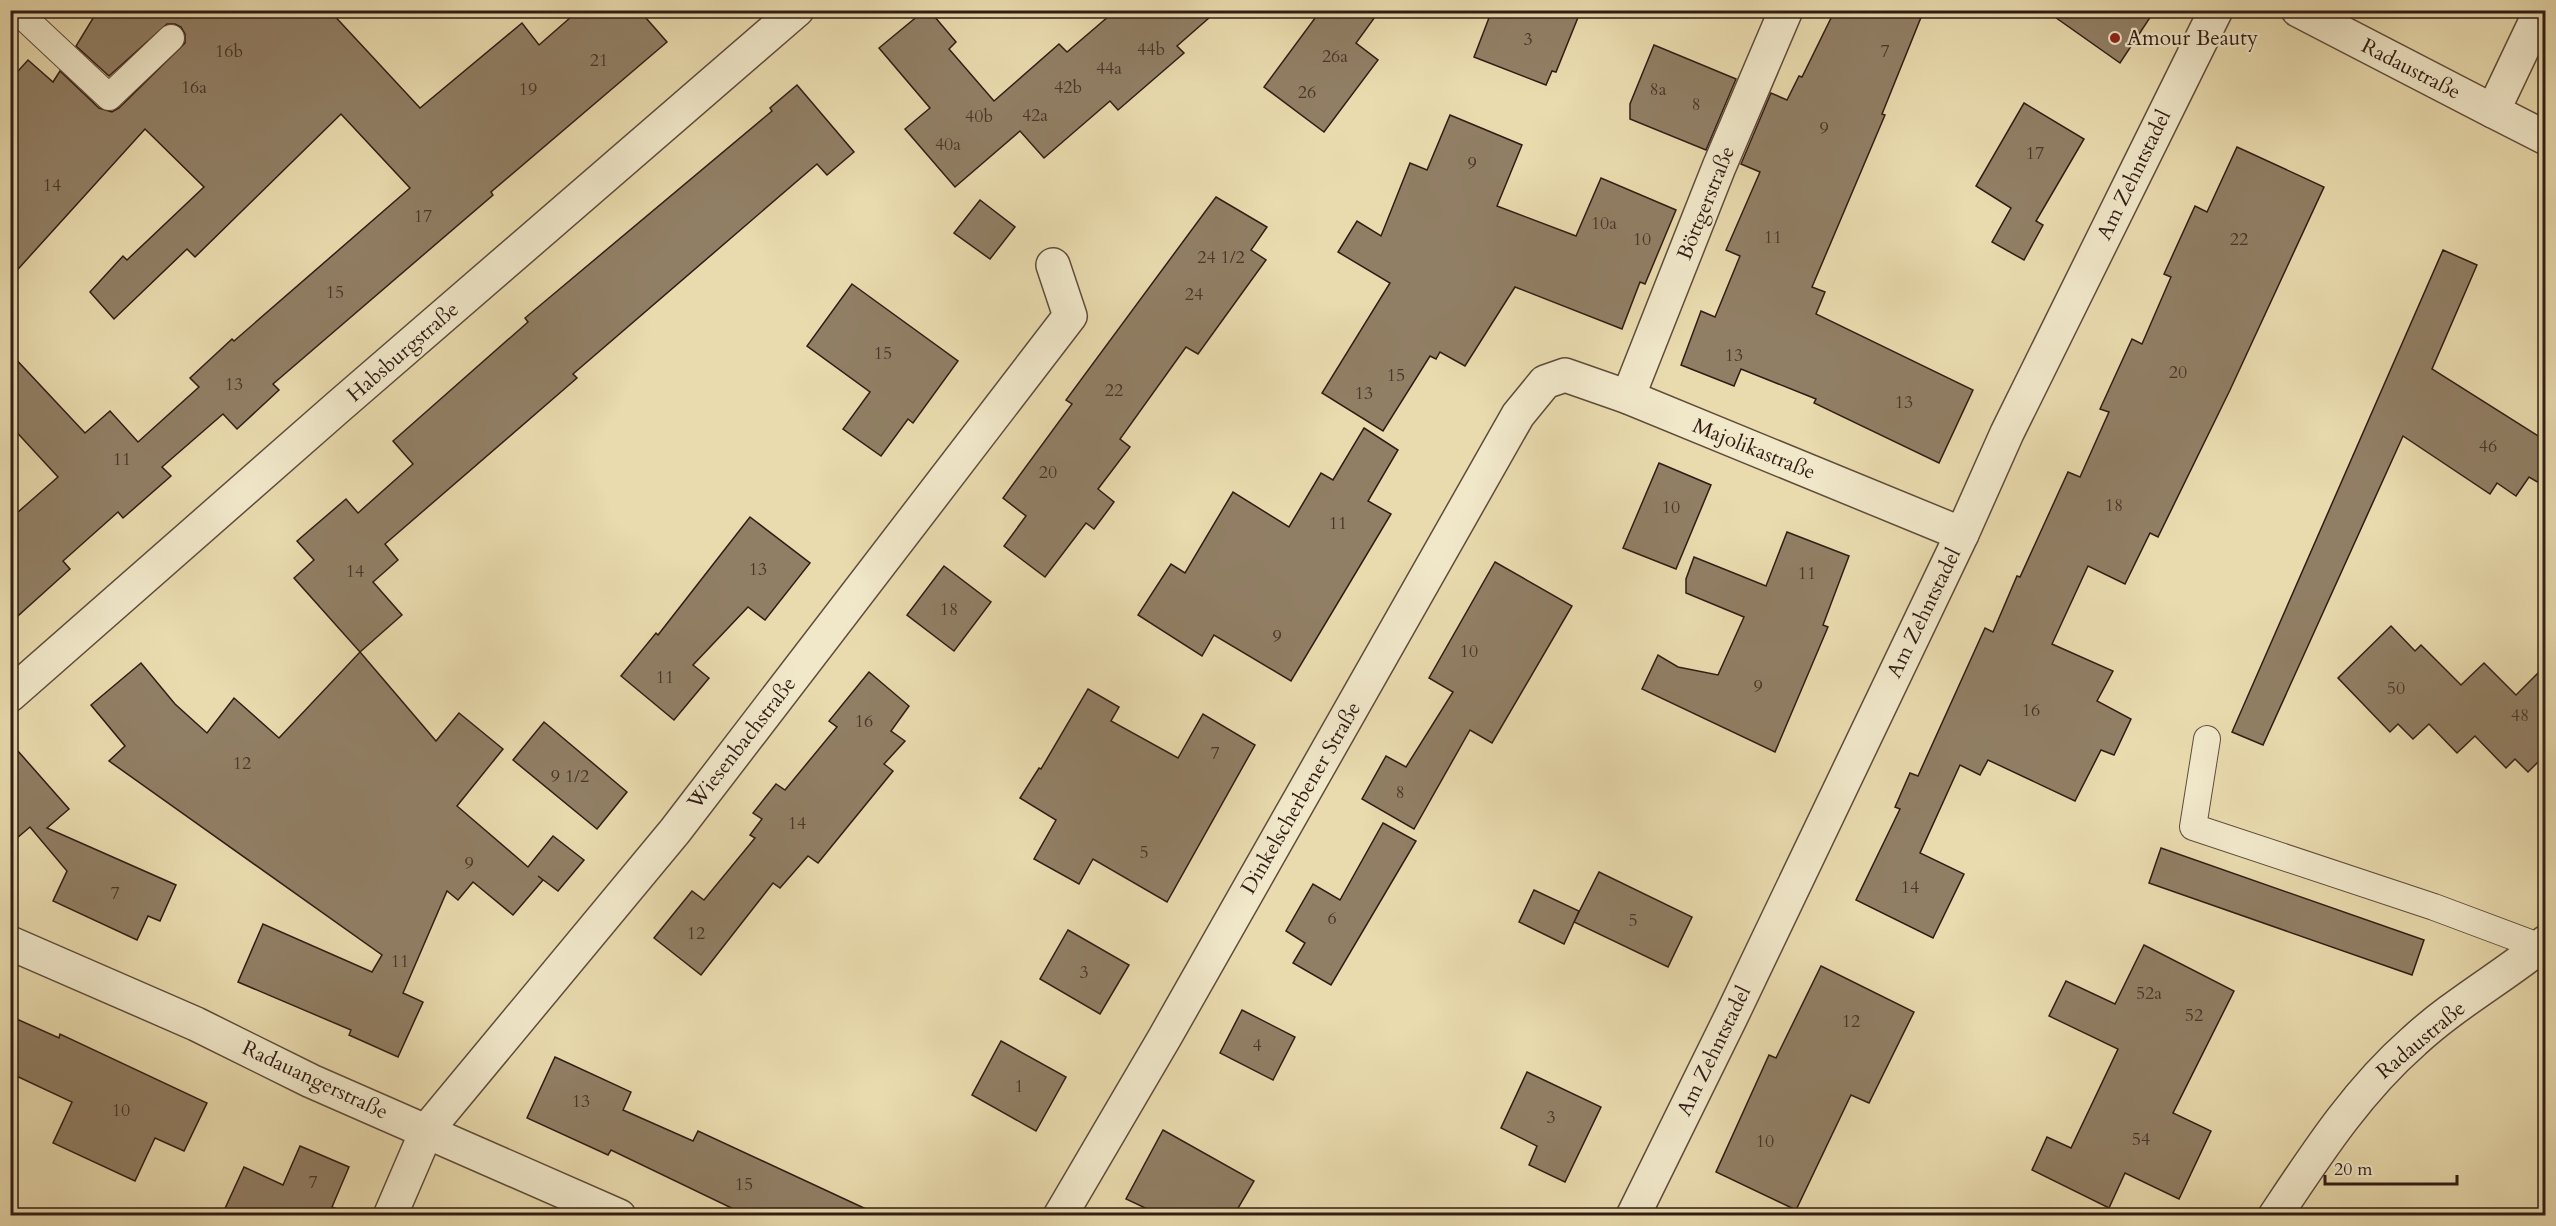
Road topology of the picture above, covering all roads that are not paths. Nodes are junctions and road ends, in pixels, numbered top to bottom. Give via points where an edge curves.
1 (16, 10) edge
2 (797, 10) edge
3 (1786, 10) edge
4 (2216, 10) edge
5 (2298, 10) edge
6 (2541, 10) edge
7 (171, 38) dead end
8 (2493, 111) junction
9 (2546, 138) edge
10 (1053, 265) dead end
11 (1545, 382) joint
12 (1628, 397) junction
13 (1962, 534) junction
14 (10, 695) edge
15 (2207, 739) dead end
16 (10, 943) edge
17 (2543, 944) edge
18 (427, 1130) junction
19 (390, 1215) edge
20 (619, 1215) edge
21 (1060, 1215) edge
22 (1633, 1215) edge
23 (2275, 1215) edge

1 - 7 lane via 109,97
2 - 14 street, Habsburgstraße
3 - 12 street, Böttgerstraße
4 - 13 street, Am Zehntstadel via 2007,433
5 - 8 street, Radaustraße
6 - 8 street
8 - 9 street, Radaustraße
10 - 18 street, Wiesenbachstraße via 1070,316 675,831
11 - 12 street, Majolikastraße via 1565,375
11 - 21 street, Dinkelscherbener Straße via 1518,415
12 - 13 street, Majolikastraße
13 - 22 street, Am Zehntstadel
15 - 17 lane via 2193,827
16 - 18 street, Radauangerstraße
17 - 23 street, Radaustraße via 2416,1038 2378,1074 2325,1140
18 - 19 street, Wiesenbachstraße
18 - 20 street, Radauangerstraße

